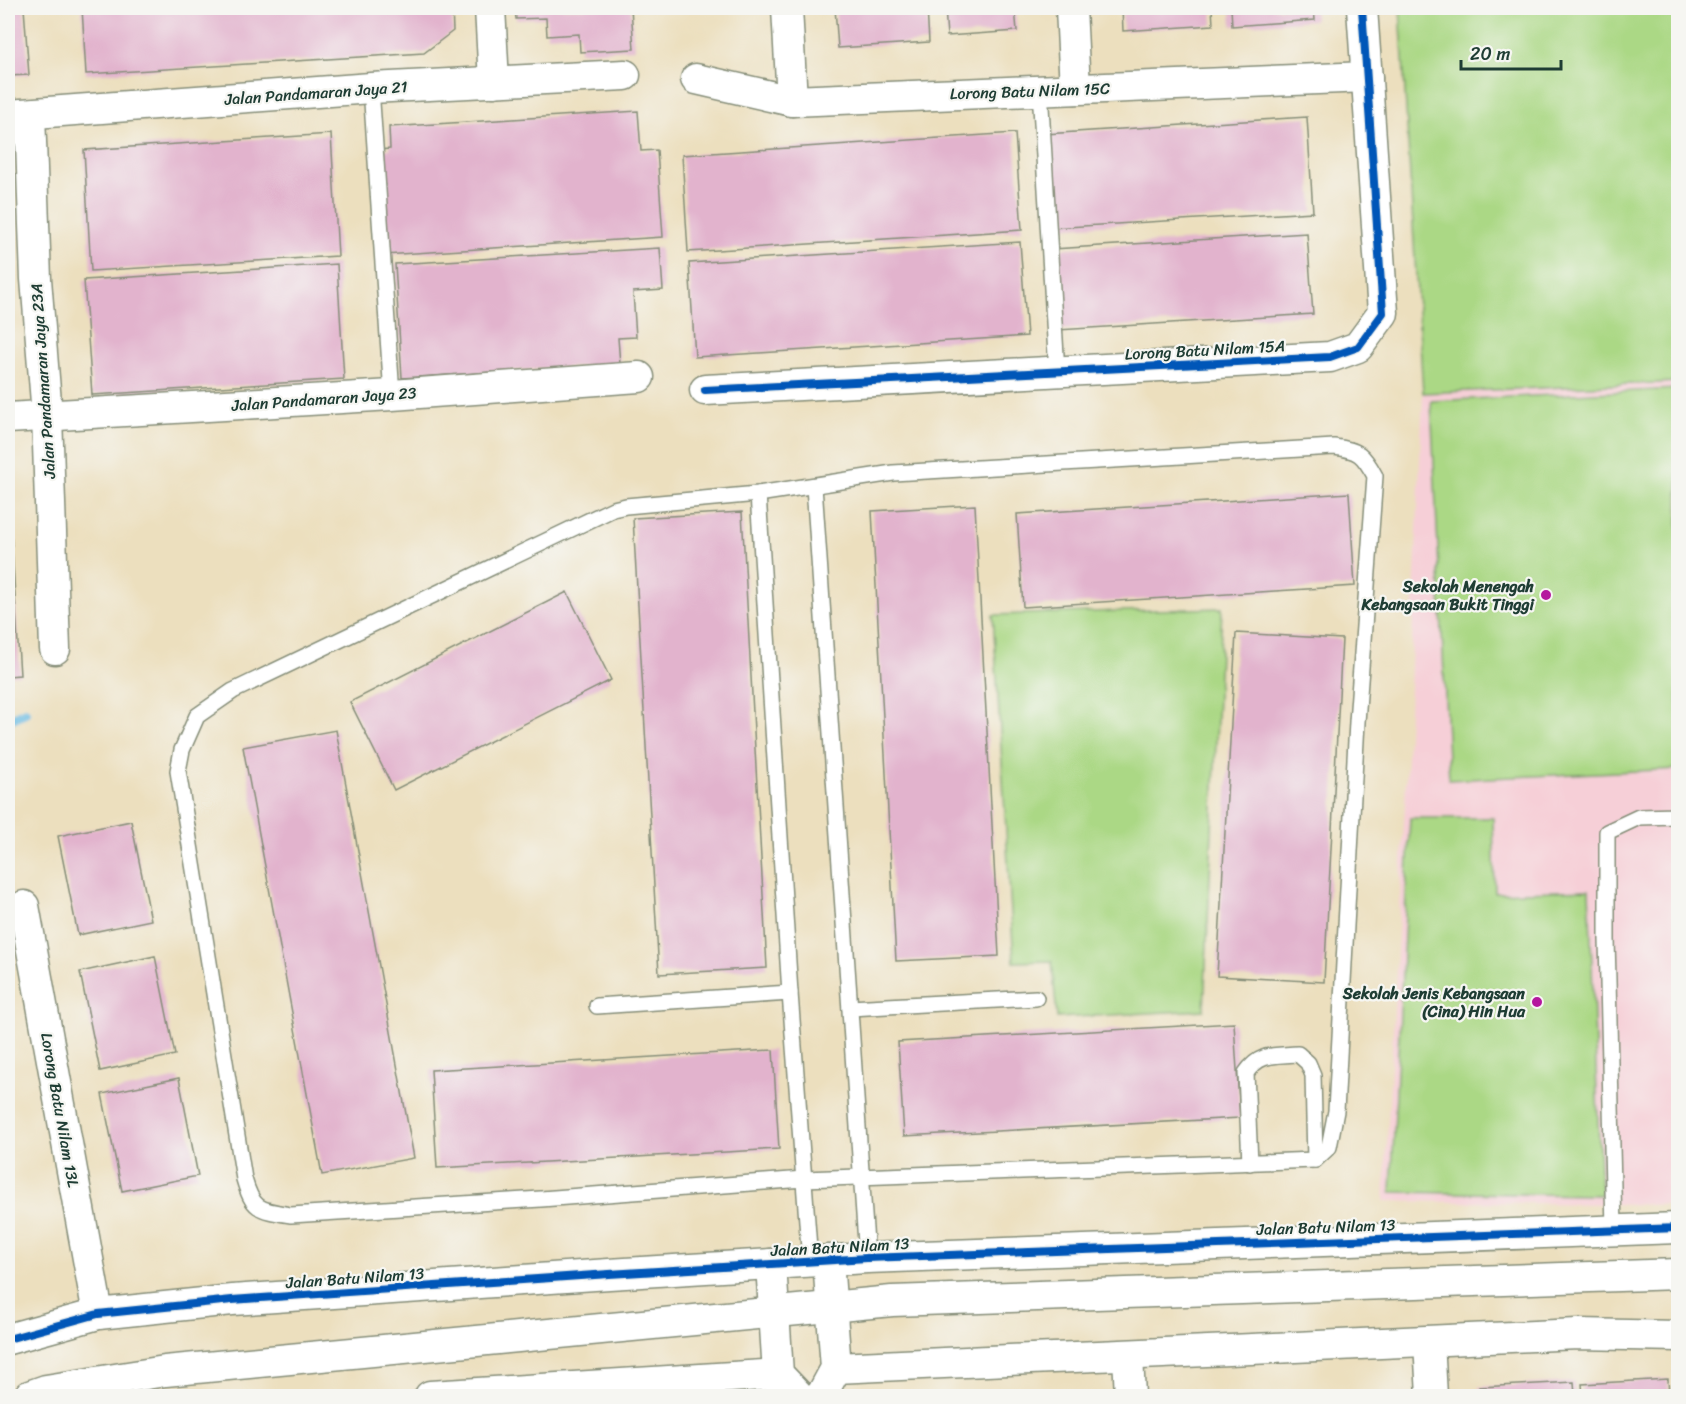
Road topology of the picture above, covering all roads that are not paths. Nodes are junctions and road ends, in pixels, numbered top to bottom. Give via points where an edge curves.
1 (490, 8) edge
2 (788, 8) edge
3 (1071, 8) edge
4 (1362, 8) edge
5 (625, 75) dead end
6 (1366, 77) junction
7 (696, 79) dead end
8 (494, 82) junction
9 (370, 88) junction
10 (1075, 89) junction
11 (1040, 90) junction
12 (792, 101) junction
13 (19, 114) edge
14 (1057, 372) junction
15 (639, 377) dead end
16 (705, 390) dead end
17 (392, 395) junction
18 (48, 416) junction
19 (8, 418) edge
20 (814, 486) junction
21 (758, 494) junction
22 (55, 649) dead end
23 (1678, 816) edge
24 (24, 906) dead end
25 (790, 993) junction
26 (1036, 998) dead end
27 (597, 1006) dead end
28 (850, 1008) junction
29 (1314, 1160) junction
30 (1250, 1163) junction
31 (860, 1177) junction
32 (804, 1179) junction
33 (1678, 1228) edge
34 (1614, 1229) junction
35 (867, 1258) junction
36 (819, 1261) junction
37 (771, 1264) junction
38 (1678, 1274) edge
39 (832, 1307) junction
40 (775, 1312) junction
41 (98, 1314) junction
42 (1678, 1335) edge
43 (8, 1339) edge
44 (1429, 1342) junction
45 (1128, 1356) junction
46 (836, 1368) junction
47 (778, 1374) junction
48 (475, 1395) edge
49 (29, 1396) edge
50 (430, 1396) edge
51 (799, 1396) edge
52 (821, 1396) edge
53 (1130, 1396) edge
54 (1432, 1396) edge

1 - 8 street
2 - 12 street
3 - 10 street
4 - 6 street, Lorong Batu Nilam 15A
5 - 8 street, Jalan Pandamaran Jaya 21
6 - 10 street, Lorong Batu Nilam 15C
6 - 14 street, Lorong Batu Nilam 15A via 1383,313 1358,347 1330,357
7 - 12 street, Lorong Batu Nilam 15C
8 - 9 street, Jalan Pandamaran Jaya 21
9 - 13 street, Jalan Pandamaran Jaya 21
9 - 17 lane
10 - 11 street, Lorong Batu Nilam 15C
11 - 12 street, Lorong Batu Nilam 15C
11 - 14 lane
13 - 18 street, Jalan Pandamaran Jaya 23A
14 - 16 street, Lorong Batu Nilam 15A
15 - 17 street, Jalan Pandamaran Jaya 23
17 - 18 street, Jalan Pandamaran Jaya 23
18 - 19 street, Jalan Pandamaran Jaya 23
18 - 22 street, Jalan Pandamaran Jaya 23A
20 - 21 lane
20 - 28 lane
20 - 29 lane via 893,473 1334,447 1365,457 1375,476 1336,1111 1329,1147
21 - 25 lane
21 - 32 lane via 626,506 602,514 233,691 196,716 178,771 250,1200 267,1211 291,1215
23 - 34 lane via 1639,817 1607,832
24 - 41 street, Lorong Batu Nilam 13L
25 - 27 lane
25 - 32 lane
26 - 28 lane
28 - 31 lane
29 - 30 lane
29 - 30 lane via 1313,1075 1298,1054 1261,1057 1246,1073
30 - 31 lane
31 - 32 lane
31 - 35 lane
32 - 36 lane
33 - 34 street, Jalan Batu Nilam 13
34 - 35 street, Jalan Batu Nilam 13
35 - 36 street, Jalan Batu Nilam 13
36 - 37 street, Jalan Batu Nilam 13
36 - 39 street
37 - 40 street
37 - 41 street, Jalan Batu Nilam 13 via 244,1299
38 - 39 street via 892,1301
39 - 40 street
39 - 46 street
40 - 47 street
40 - 49 street via 165,1371
41 - 43 street, Jalan Batu Nilam 13
42 - 44 street via 1578,1334
44 - 45 street
44 - 54 street
45 - 46 street
45 - 53 street
46 - 52 street
47 - 48 street
47 - 51 street
48 - 50 street

